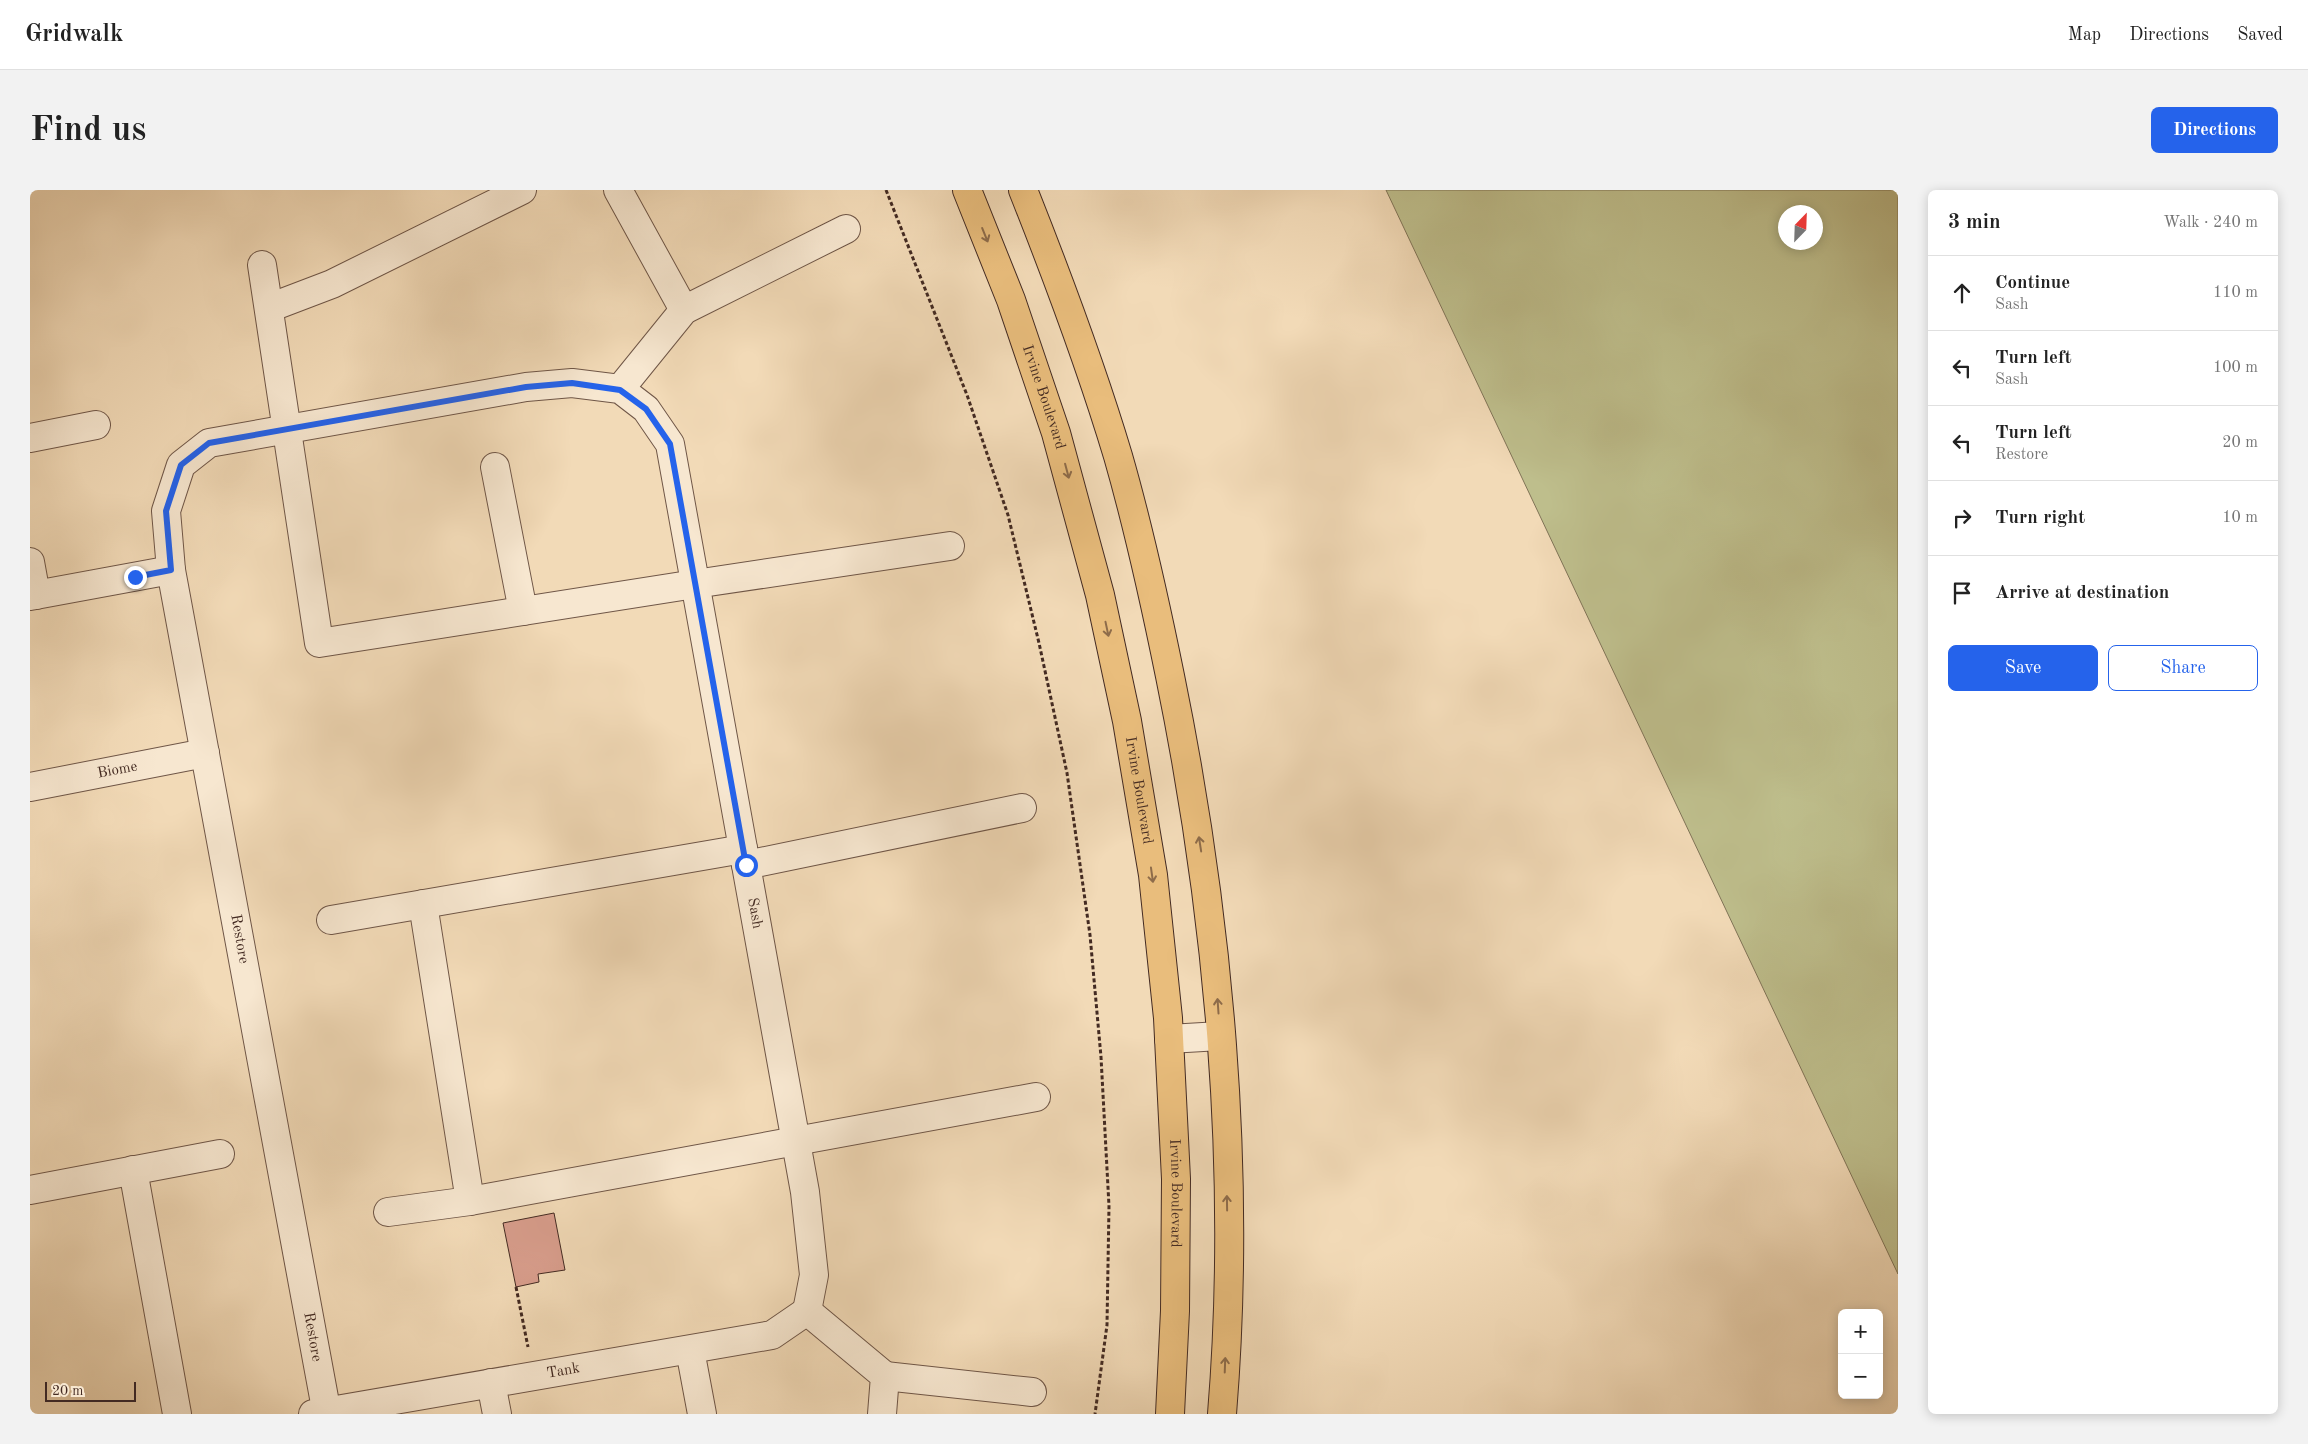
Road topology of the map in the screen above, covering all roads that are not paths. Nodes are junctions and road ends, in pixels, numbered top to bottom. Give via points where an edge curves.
1 (522, 190) edge
2 (618, 190) edge
3 (967, 190) edge
4 (1023, 190) edge
5 (846, 228) dead end
6 (262, 265) dead end
7 (269, 308) junction
8 (684, 310) junction
9 (620, 390) junction
10 (96, 425) dead end
11 (287, 430) junction
12 (30, 438) edge
13 (181, 465) joint
14 (495, 467) dead end
15 (950, 546) dead end
16 (30, 562) edge
17 (171, 570) junction
18 (695, 584) junction
19 (33, 595) edge
20 (523, 611) junction
21 (205, 753) junction
22 (30, 787) edge
23 (1022, 808) dead end
24 (744, 857) junction
25 (423, 904) junction
26 (331, 920) dead end
27 (1220, 1036) junction
28 (1169, 1039) junction
29 (1036, 1097) dead end
30 (796, 1142) junction
31 (220, 1154) dead end
32 (132, 1170) junction
33 (30, 1190) edge
34 (470, 1201) junction
35 (388, 1212) dead end
36 (807, 1311) junction
37 (690, 1350) junction
38 (886, 1376) junction
39 (491, 1383) junction
40 (1032, 1392) dead end
41 (322, 1413) edge
42 (177, 1414) edge
43 (497, 1414) edge
44 (702, 1414) edge
45 (882, 1414) edge
46 (1170, 1414) edge
47 (1222, 1414) edge

1 - 7 street via 332,284
2 - 8 street
3 -> 28 main road, Irvine Boulevard via 1011,300 1056,433 1100,595 1127,720 1153,875
27 -> 4 main road via 1205,881 1187,760 1140,536 1089,366
5 - 8 street
6 - 7 street
7 - 11 street
8 - 9 street
9 - 11 street, Sash via 572,383 526,387
9 - 18 street, Sash via 646,409 670,444
10 - 12 street
11 - 13 street, Sash via 209,443
11 - 20 street via 319,643
13 - 17 street, Restore via 166,511
14 - 20 street
15 - 18 street
16 - 19 street
17 - 19 street
17 - 21 street, Restore
18 - 20 street
18 - 24 street, Sash
21 - 22 street, Biome
21 - 41 street, Restore
23 - 24 street
24 - 25 street
24 - 30 street, Sash
25 - 26 street
25 - 34 street
27 - 28 street
47 -> 27 main road via 1228,1276 1226,1121
28 - 46 main road, Irvine Boulevard via 1176,1179
29 - 30 street
30 - 34 street
30 - 36 street, Sash via 814,1275
31 - 32 street
32 - 33 street
32 - 42 street
34 - 35 street
36 - 37 street, Tank via 772,1335
36 - 38 street
37 - 39 street, Tank
37 - 44 street
38 - 40 street
38 - 45 street
39 - 41 street, Tank
39 - 43 street

